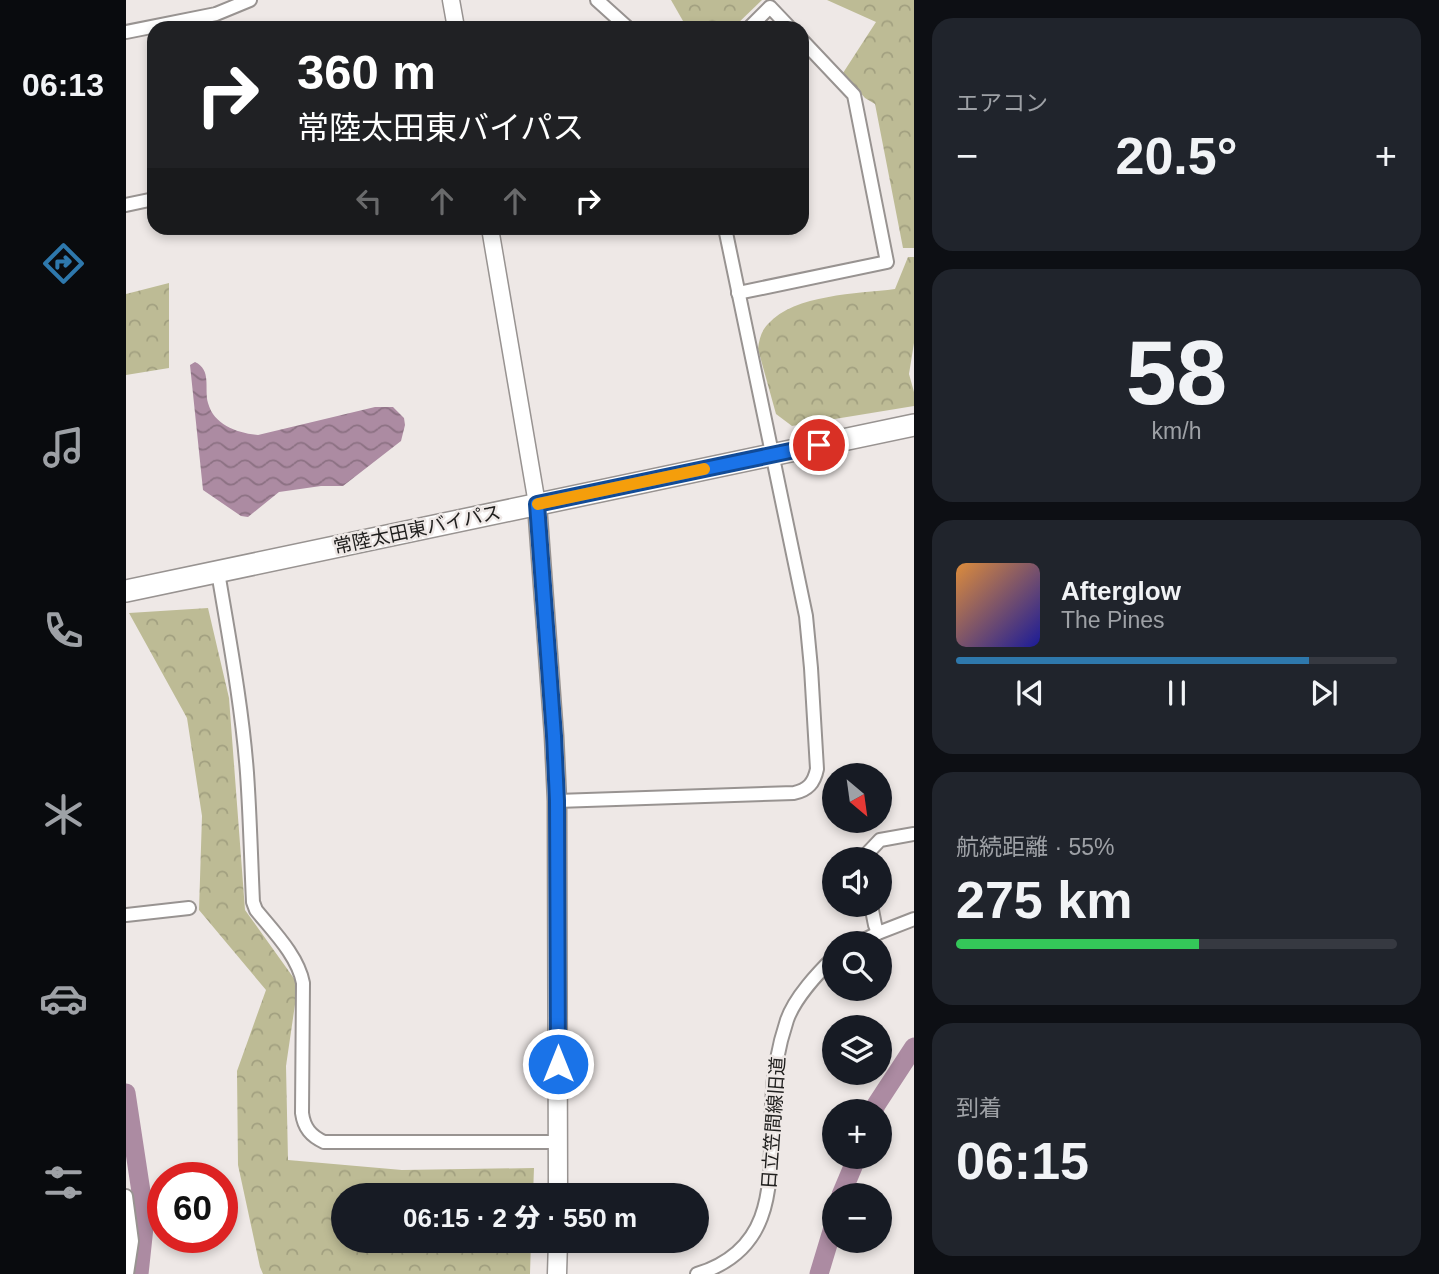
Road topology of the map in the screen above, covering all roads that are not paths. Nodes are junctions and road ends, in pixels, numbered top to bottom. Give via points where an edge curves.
1 (250, 0) edge
2 (452, 0) edge
3 (597, 0) edge
4 (181, 21) edge
5 (455, 21) edge
6 (620, 21) edge
7 (756, 21) edge
8 (783, 21) edge
9 (147, 28) edge
10 (126, 32) edge
11 (809, 48) edge
12 (147, 200) edge
13 (126, 205) edge
14 (491, 235) edge
15 (726, 235) edge
16 (738, 293) junction
17 (914, 425) edge
18 (771, 455) junction
19 (537, 504) junction
20 (218, 572) junction
21 (126, 591) edge
22 (557, 801) junction
23 (914, 834) edge
24 (873, 847) edge
25 (189, 908) dead end
26 (126, 915) edge
27 (914, 919) edge
28 (883, 931) edge
29 (822, 970) edge
30 (559, 1142) junction
31 (558, 1183) edge
32 (126, 1196) edge
33 (558, 1253) edge
34 (127, 1274) edge
35 (557, 1274) edge
36 (697, 1274) edge

1 - 4 street
2 - 5 street
3 - 6 street
7 - 8 street via 770,7
9 - 10 street
11 - 16 street via 853,95 887,262
12 - 13 street
14 - 19 street
15 - 16 street
16 - 18 street
17 - 18 highway, 常陸太田東バイパス
18 - 19 highway, 常陸太田東バイパス
18 - 22 street via 806,617 815,779 794,793
19 - 20 highway, 常陸太田東バイパス
19 - 22 main road
20 - 21 highway, 常陸太田東バイパス
20 - 30 street via 247,773 253,902 297,963 303,983 303,1122 324,1142
22 - 30 main road
23 - 24 street via 880,840
25 - 26 street
27 - 28 street
29 - 36 street, 日立笠間線旧道 via 788,1016 778,1049 769,1192 761,1219 733,1257
30 - 31 main road
32 - 34 street via 131,1241
33 - 35 main road

